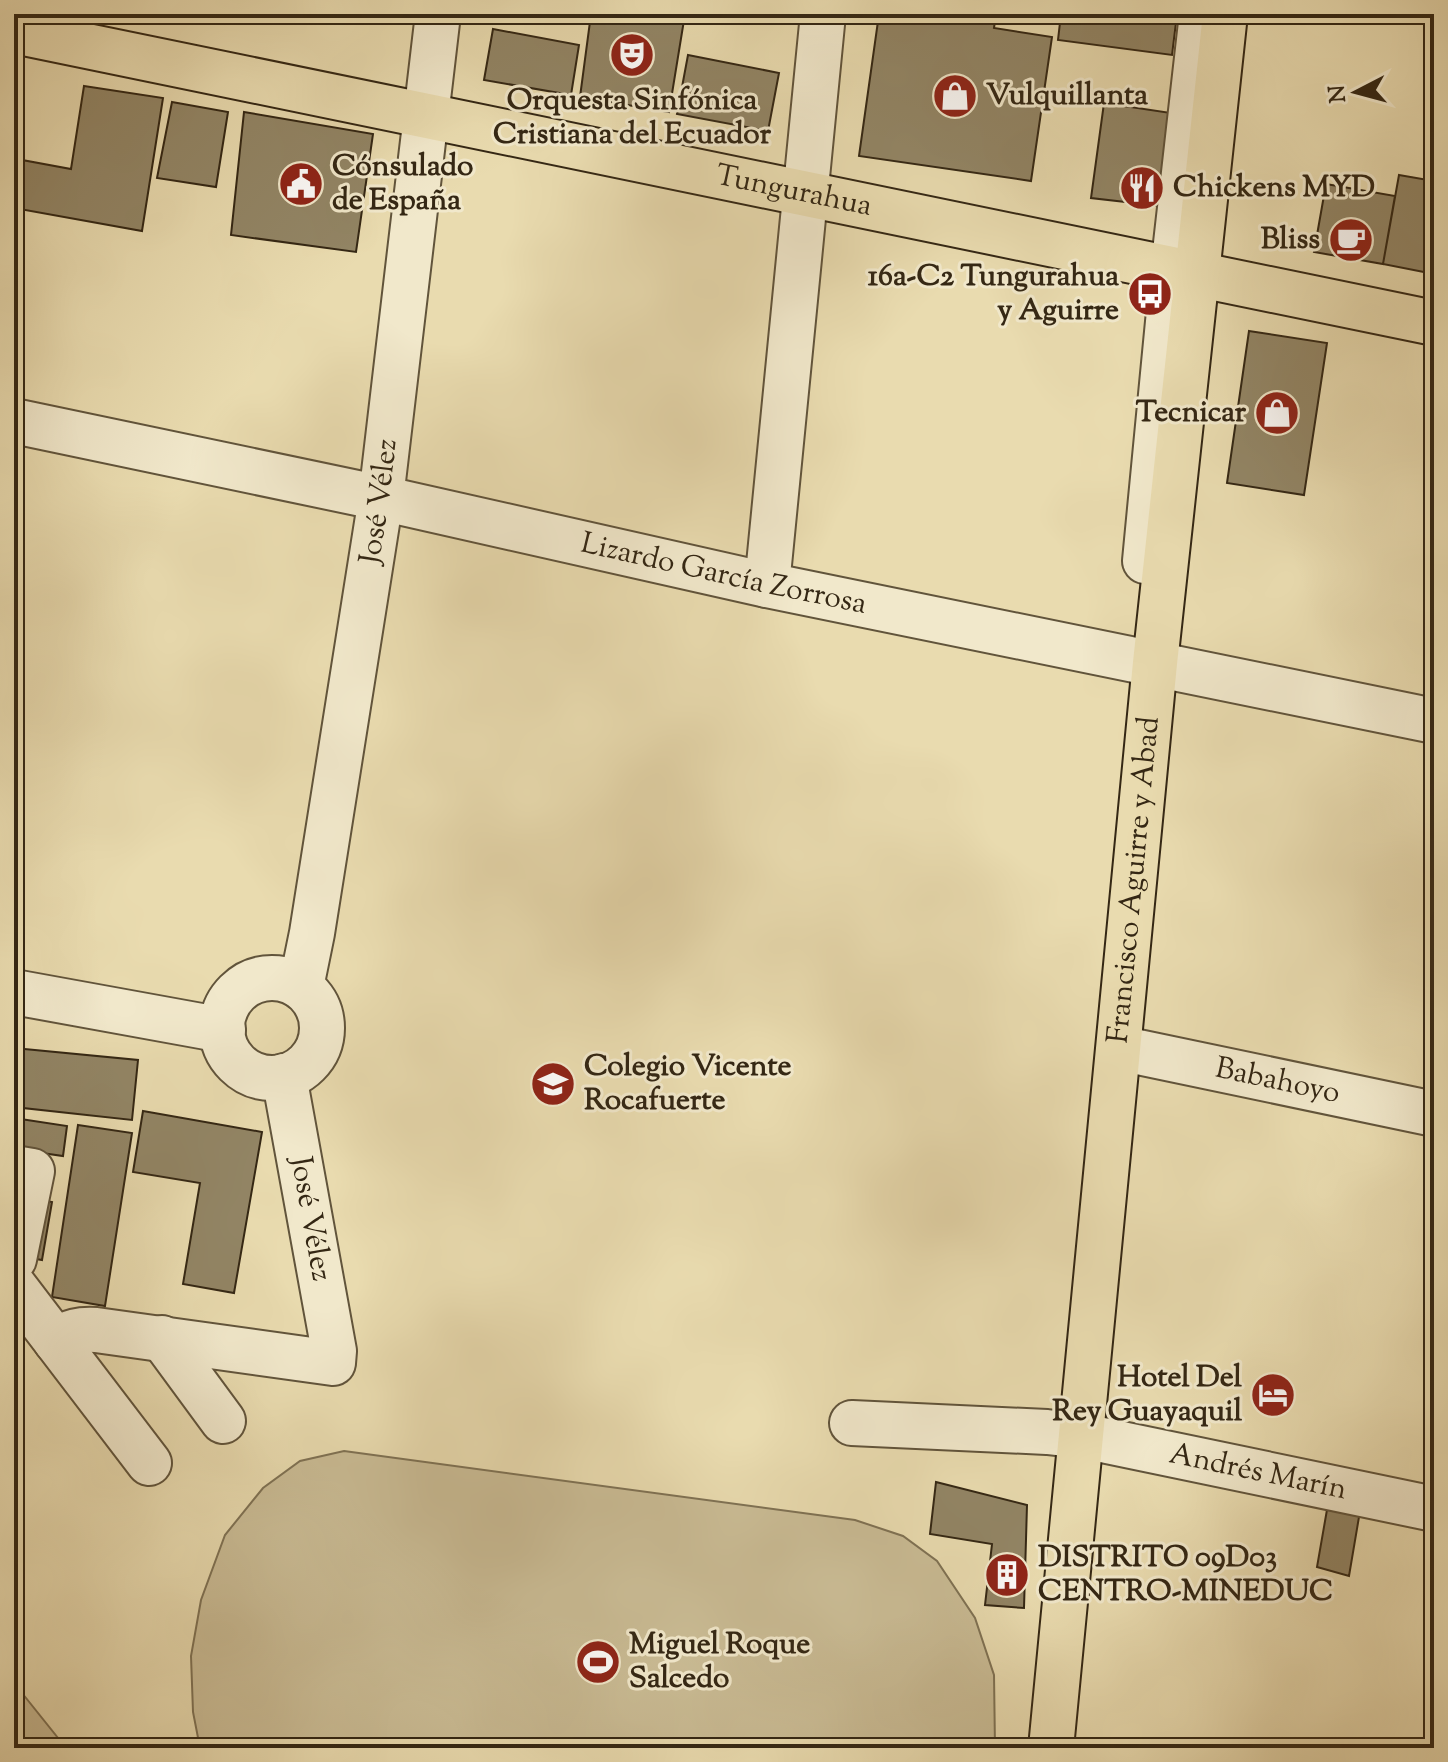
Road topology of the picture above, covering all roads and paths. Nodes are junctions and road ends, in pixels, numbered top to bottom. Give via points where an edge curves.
1 (438, 14) edge
2 (823, 14) edge
3 (1202, 14) edge
4 (1225, 14) edge
5 (14, 31) edge
6 (426, 116) junction
7 (805, 194) junction
8 (1184, 272) junction
9 (1434, 323) edge
10 (14, 421) edge
11 (381, 498) junction
12 (767, 585) junction
13 (1147, 673) junction
14 (1434, 721) edge
15 (301, 987) junction
16 (14, 992) edge
17 (223, 1030) junction
18 (1119, 1048) junction
19 (284, 1076) junction
20 (1434, 1114) edge
21 (14, 1168) edge
22 (14, 1259) edge
23 (14, 1286) edge
24 (162, 1338) junction
25 (56, 1341) junction
26 (223, 1421) dead end
27 (852, 1423) dead end
28 (1083, 1436) junction
29 (149, 1463) dead end
30 (1434, 1509) edge
31 (1051, 1748) edge

1 - 6 street, José Vélez
2 - 7 street
3 - 8 street
4 - 8 main road, Francisco Aguirre y Abad
5 - 6 main road, Tungurahua
6 - 7 main road, Tungurahua
6 - 11 street, José Vélez
7 - 8 main road, Tungurahua
7 - 12 street
8 - 9 main road, Tungurahua
8 - 13 main road, Francisco Aguirre y Abad
10 - 11 street, Lizardo García Zorrosa
11 - 12 street, Lizardo García Zorrosa
11 - 15 street, José Vélez
12 - 13 street, Lizardo García Zorrosa
13 - 14 street, Lizardo García Zorrosa
13 - 18 main road, Francisco Aguirre y Abad
15 - 17 street via 271,977 256,980 231,1000
15 - 19 street via 320,1013 319,1045 305,1065
16 - 17 street
17 - 19 street via 236,1062 266,1078
18 - 20 street, Babahoyo
18 - 28 main road, Francisco Aguirre y Abad
19 - 24 street, José Vélez via 333,1363
21 - 22 street via 32,1171
23 - 25 street
24 - 25 street via 82,1329
24 - 26 street
25 - 29 street
27 - 28 street, Andrés Marín
28 - 30 street, Andrés Marín
28 - 31 main road, Francisco Aguirre y Abad

